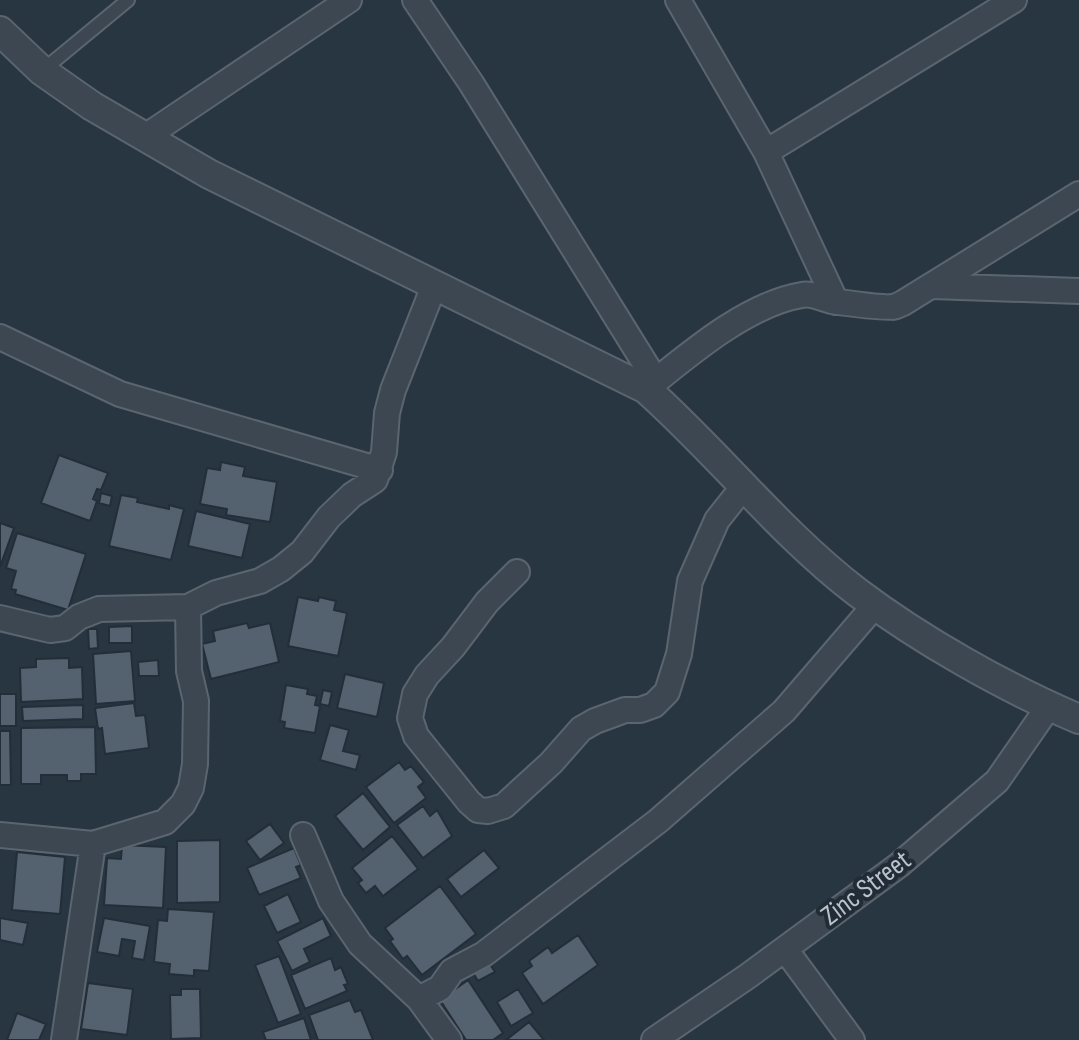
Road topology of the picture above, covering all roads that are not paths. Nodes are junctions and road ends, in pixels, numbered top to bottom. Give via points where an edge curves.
1 (128, 0) edge
2 (349, 0) edge
3 (415, 0) edge
4 (678, 0) edge
5 (1014, 0) edge
6 (2, 39) edge
7 (42, 71) junction
8 (145, 137) junction
9 (766, 152) junction
10 (1079, 194) edge
11 (434, 286) junction
12 (932, 286) junction
13 (1079, 291) edge
14 (836, 302) junction
15 (0, 337) edge
16 (651, 385) junction
17 (380, 470) junction
18 (744, 486) junction
19 (517, 572) dead end
20 (876, 604) junction
21 (188, 607) junction
22 (0, 618) edge
23 (1049, 706) junction
24 (1079, 719) edge
25 (0, 835) edge
26 (303, 835) dead end
27 (93, 844) junction
28 (785, 949) junction
29 (419, 999) junction
30 (64, 1040) edge
31 (449, 1040) edge
32 (654, 1040) edge
33 (852, 1040) edge

1 - 7 lane
2 - 8 street
3 - 16 street via 471,83
4 - 9 street
5 - 9 street
6 - 7 street
7 - 8 street
8 - 11 street
9 - 14 street
10 - 12 street
11 - 16 street
11 - 17 street via 393,390
12 - 13 street
12 - 14 street via 892,308
14 - 16 street via 804,294 765,308 719,332
15 - 17 street via 120,394
16 - 18 street
17 - 21 street via 281,569
18 - 19 street via 717,520 690,581 679,654 667,692 654,705 625,710 581,729 504,806 478,810 416,736 410,718 415,694 427,675
18 - 20 street
20 - 23 street via 920,636
20 - 29 street via 784,711 658,821
21 - 22 street via 99,609 65,628 50,630
21 - 27 street via 189,671 196,701 191,788 165,822
23 - 24 street
23 - 28 street, Zinc Street via 997,781 899,865
25 - 27 street
26 - 29 street via 331,901 360,944
27 - 30 street
28 - 32 street, Zinc Street
28 - 33 street
29 - 31 street

